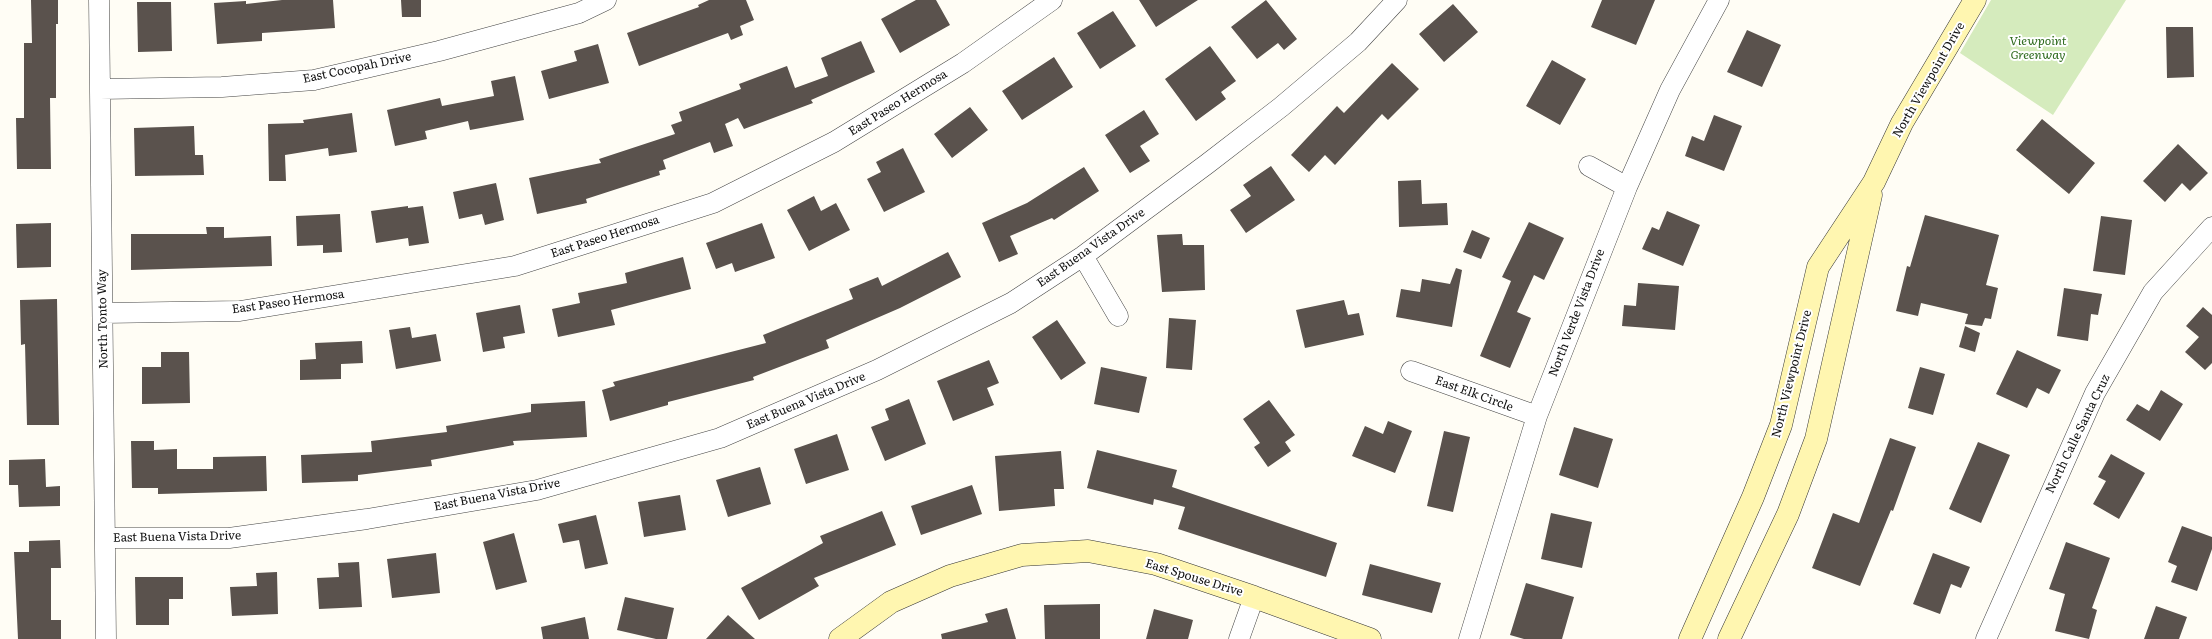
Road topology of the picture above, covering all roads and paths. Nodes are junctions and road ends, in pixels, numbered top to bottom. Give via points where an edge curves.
1 (99, 0) edge
2 (606, 0) edge
3 (1052, 0) edge
4 (1397, 0) edge
5 (1719, 0) edge
6 (1975, 0) edge
7 (100, 89) junction
8 (1589, 166) dead end
9 (1874, 182) junction
10 (1627, 187) junction
11 (2212, 227) edge
12 (1083, 256) junction
13 (103, 313) junction
14 (1118, 316) dead end
15 (1411, 371) dead end
16 (1537, 416) junction
17 (106, 538) junction
18 (1254, 597) junction
19 (106, 639) edge
20 (840, 639) edge
21 (1239, 639) edge
22 (1370, 639) edge
23 (1469, 639) edge
24 (1690, 639) edge
25 (1729, 639) edge
26 (1986, 639) edge

1 - 7 street, North Tonto Way
2 - 7 street, East Cocopah Drive via 578,13 461,45 314,80 222,87
3 - 13 street, East Paseo Hermosa via 963,63 834,142 713,203 515,266 240,311
4 - 12 street, East Buena Vista Drive via 1358,42 1281,107
5 - 10 street, North Verde Vista Drive via 1670,90
6 - 9 street, North Viewpoint Drive via 1902,123
7 - 13 street, North Tonto Way
8 - 10 street
9 - 24 street, North Viewpoint Drive via 1818,266 1781,425 1753,497
9 - 25 street, North Viewpoint Drive via 1816,439 1788,514
10 - 16 street, North Verde Vista Drive
11 - 26 street, North Calle Santa Cruz via 2153,292 2095,393
12 - 14 street
12 - 17 street, East Buena Vista Drive via 1011,303 877,370 720,438 537,490 367,519 229,538
13 - 17 street, North Tonto Way
15 - 16 street, East Elk Circle
16 - 23 street, North Verde Vista Drive
17 - 19 street, North Tonto Way
18 - 20 street, East Spouse Drive via 1156,564 1088,551 1022,555 950,576 891,602
18 - 21 street
18 - 22 street, East Spouse Drive

